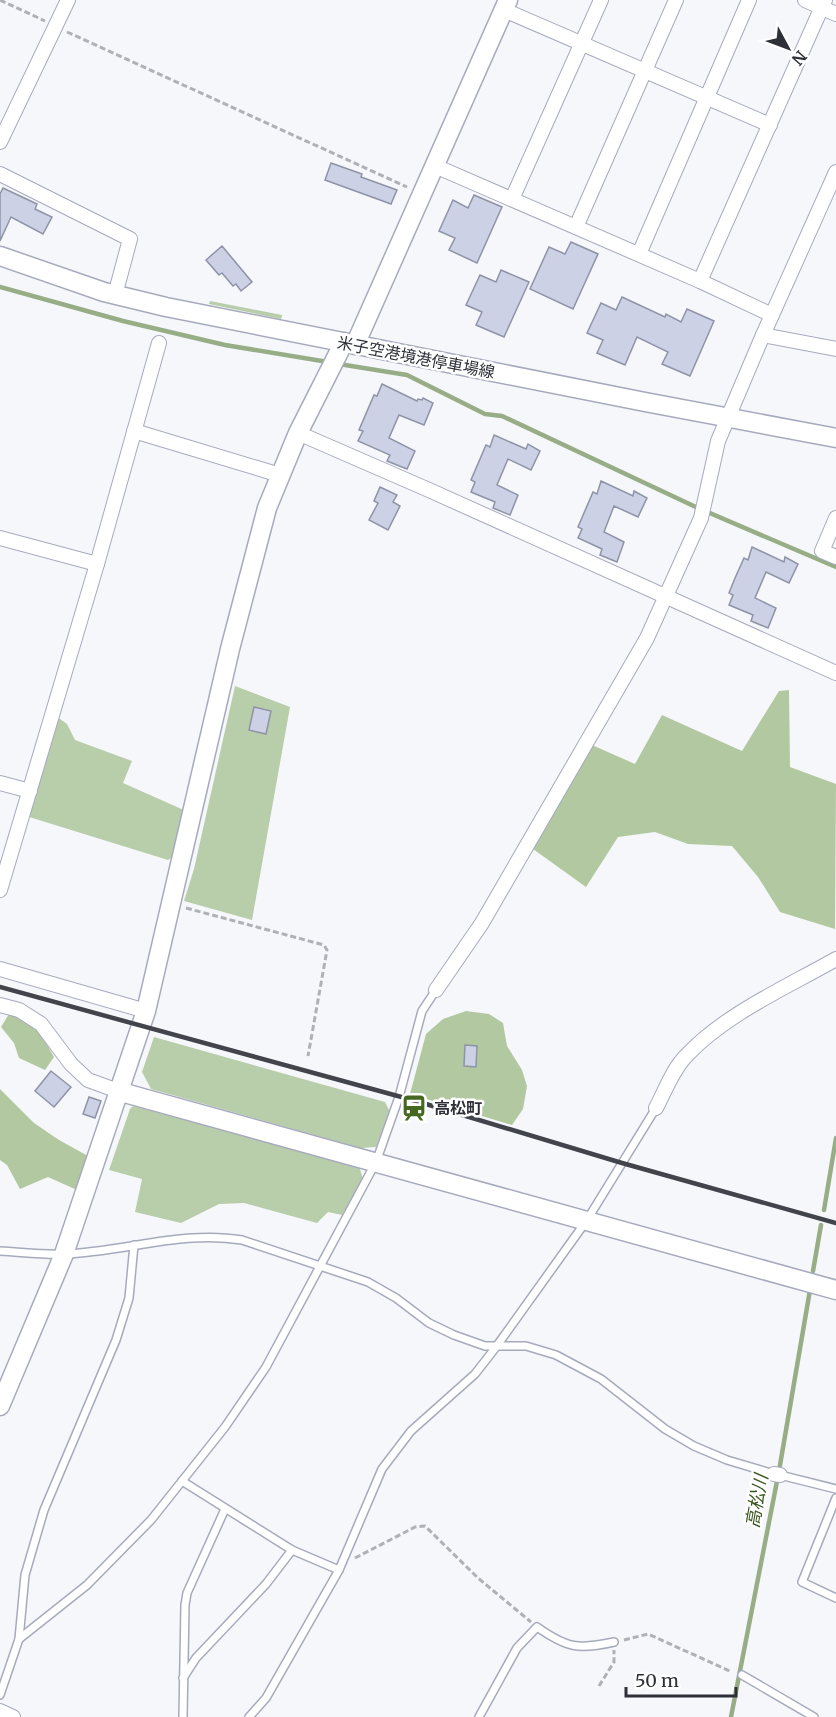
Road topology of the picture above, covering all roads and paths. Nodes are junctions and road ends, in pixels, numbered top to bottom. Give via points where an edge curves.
1 (0, 0) edge
2 (68, 0) edge
3 (601, 0) edge
4 (676, 0) edge
5 (749, 0) edge
6 (806, 0) edge
7 (824, 4) edge
8 (506, 5) edge
9 (836, 14) edge
10 (56, 26) junction
11 (582, 44) junction
12 (645, 70) junction
13 (707, 98) junction
14 (770, 125) junction
15 (0, 142) edge
16 (435, 166) junction
17 (836, 172) edge
18 (0, 174) edge
19 (422, 194) junction
20 (512, 199) junction
21 (576, 227) junction
22 (639, 254) junction
23 (0, 256) edge
24 (700, 281) junction
25 (115, 295) junction
26 (772, 315) junction
27 (764, 335) junction
28 (159, 343) dead end
29 (350, 344) junction
30 (836, 349) edge
31 (727, 417) junction
32 (134, 431) junction
33 (298, 433) junction
34 (836, 438) edge
35 (280, 475) junction
36 (836, 518) edge
37 (0, 538) edge
38 (836, 557) edge
39 (97, 564) junction
40 (665, 597) junction
41 (836, 673) edge
42 (0, 783) edge
43 (30, 791) junction
44 (0, 890) edge
45 (172, 905) junction
46 (836, 959) edge
47 (0, 969) edge
48 (436, 990) joint
49 (0, 1005) edge
50 (146, 1011) junction
51 (308, 1056) dead end
52 (121, 1092) junction
53 (656, 1108) joint
54 (375, 1162) junction
55 (587, 1220) junction
56 (134, 1245) junction
57 (0, 1251) edge
58 (64, 1254) junction
59 (321, 1266) junction
60 (836, 1290) edge
61 (496, 1347) junction
62 (0, 1406) edge
63 (182, 1481) junction
64 (836, 1489) edge
65 (836, 1498) edge
66 (225, 1509) junction
67 (292, 1550) junction
68 (344, 1560) junction
69 (339, 1570) junction
70 (836, 1598) edge
71 (537, 1627) junction
72 (19, 1640) junction
73 (614, 1642) junction
74 (738, 1674) joint
75 (183, 1678) junction
76 (599, 1686) dead end
77 (0, 1695) edge
78 (0, 1711) edge
79 (13, 1717) edge
80 (183, 1717) edge
81 (249, 1717) edge
82 (479, 1717) edge
83 (814, 1717) edge

1 - 10 path
2 - 10 street
3 - 11 street
4 - 12 street
5 - 13 street
6 - 7 street
7 - 9 street
7 - 14 street
8 - 11 street
8 - 16 street
10 - 15 street
10 - 19 path
11 - 12 street
11 - 20 street
12 - 13 street
12 - 21 street
13 - 14 street
13 - 22 street
14 - 24 street
16 - 19 street
16 - 20 street
17 - 26 street
18 - 25 street via 130,239
19 - 29 street
20 - 21 street
21 - 22 street
22 - 24 street
23 - 25 street, 米子空港境港停車場線
24 - 26 street
25 - 29 street, 米子空港境港停車場線
26 - 27 street
27 - 30 street
27 - 31 street
28 - 32 street
29 - 31 street, 米子空港境港停車場線
29 - 33 street
31 - 34 street, 米子空港境港停車場線
31 - 40 street via 701,518
32 - 35 street
32 - 39 street
33 - 35 street
33 - 40 street
35 - 45 street via 257,541
36 - 38 street via 822,551
37 - 39 street
39 - 43 street
40 - 41 street
40 - 48 street via 647,638 482,923
42 - 43 street
43 - 44 street
45 - 50 street
45 - 51 path via 324,945 327,950
46 - 53 street via 707,1035 684,1058
47 - 50 street
48 - 54 lane via 422,1011 399,1097
49 - 52 street via 19,1010 41,1024 88,1080
50 - 52 street
52 - 54 street
52 - 58 street
53 - 55 lane
54 - 55 street
54 - 59 lane
55 - 60 street
55 - 61 lane
56 - 58 lane
56 - 59 lane via 222,1237
56 - 72 lane via 129,1298 119,1329 45,1510 26,1575
57 - 58 lane
58 - 62 street
59 - 61 lane via 369,1282 429,1323 454,1335
59 - 63 lane via 266,1367
61 - 64 lane via 526,1346 556,1355 600,1379 694,1446 736,1463
61 - 68 lane via 476,1374 411,1431 382,1469
63 - 66 lane
63 - 72 lane via 119,1554
65 - 70 lane via 802,1582
66 - 67 lane
66 - 75 lane via 187,1593
67 - 69 lane
67 - 75 lane via 266,1584 196,1658
68 - 69 lane
68 - 71 path via 425,1526 478,1578
69 - 81 lane via 266,1698
71 - 73 lane via 560,1643 590,1648
71 - 82 lane via 517,1648
72 - 77 lane
73 - 74 path via 648,1634
73 - 76 path via 614,1662
74 - 83 lane
75 - 80 lane
78 - 79 street

